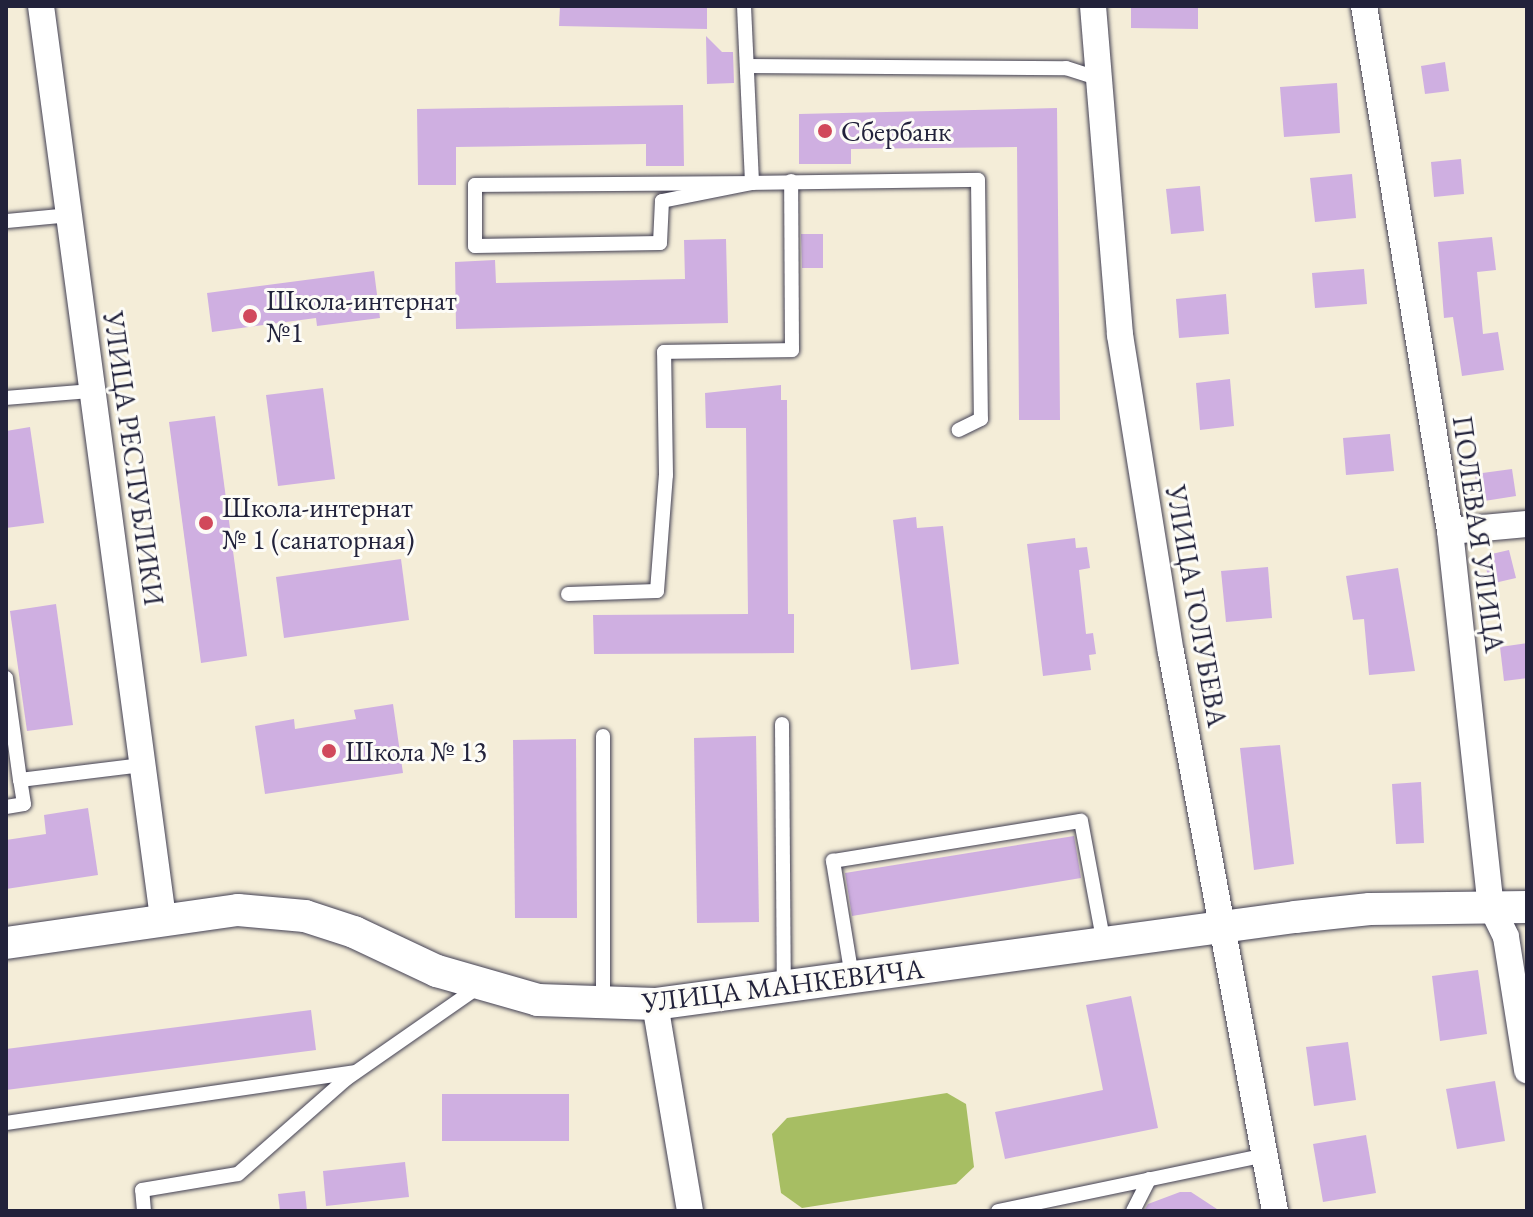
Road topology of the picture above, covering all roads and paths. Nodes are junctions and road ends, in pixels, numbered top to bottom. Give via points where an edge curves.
1 (41, 6) edge
2 (744, 6) edge
3 (1093, 6) edge
4 (1364, 6) edge
5 (747, 66) junction
6 (1097, 78) junction
7 (791, 181) junction
8 (752, 183) junction
9 (69, 215) junction
10 (6, 221) edge
11 (92, 391) junction
12 (6, 398) edge
13 (958, 430) dead end
14 (1527, 524) edge
15 (1450, 531) junction
16 (568, 594) dead end
17 (6, 678) edge
18 (782, 724) dead end
19 (603, 736) dead end
20 (142, 765) junction
21 (20, 780) junction
22 (6, 807) edge
23 (1491, 906) junction
24 (1527, 907) edge
25 (163, 918) junction
26 (1222, 928) junction
27 (6, 943) edge
28 (1104, 944) junction
29 (852, 978) junction
30 (482, 984) junction
31 (784, 987) junction
32 (603, 1002) junction
33 (655, 1004) junction
34 (1527, 1070) edge
35 (356, 1072) junction
36 (6, 1123) edge
37 (1267, 1155) junction
38 (1149, 1179) junction
39 (144, 1211) edge
40 (690, 1211) edge
41 (998, 1211) edge
42 (1133, 1211) edge
43 (1275, 1211) edge

1 - 9 street, УЛИЦА РЕСПУБЛИКИ
2 - 5 lane
3 - 6 street, УЛИЦА ГОЛУБЕВА
4 - 15 street, ПОЛЕВАЯ УЛИЦА
5 - 6 lane via 1066,68
5 - 8 lane
6 - 26 street, УЛИЦА ГОЛУБЕВА via 1120,335
7 - 8 lane
7 - 13 lane via 978,180 981,419
7 - 16 lane via 792,350 664,352 666,475 657,591
8 - 8 lane via 475,185 475,246 660,243 662,201
9 - 10 lane
9 - 11 street, УЛИЦА РЕСПУБЛИКИ
11 - 12 lane
11 - 20 street, УЛИЦА РЕСПУБЛИКИ
14 - 15 street
15 - 23 street, ПОЛЕВАЯ УЛИЦА
17 - 21 lane
18 - 31 lane
19 - 32 lane
20 - 21 lane
20 - 25 street, УЛИЦА РЕСПУБЛИКИ
21 - 22 lane via 24,804
23 - 24 street, УЛИЦА МАНКЕВИЧА
23 - 26 street, УЛИЦА МАНКЕВИЧА via 1370,909
23 - 34 street, ПОЛЕВАЯ УЛИЦА via 1506,937
25 - 27 street, УЛИЦА МАНКЕВИЧА
25 - 30 street, УЛИЦА МАНКЕВИЧА via 238,910 305,916
26 - 28 street, УЛИЦА МАНКЕВИЧА
26 - 37 street, УЛИЦА ГОЛУБЕВА
28 - 29 street, УЛИЦА МАНКЕВИЧА
28 - 29 lane via 1081,821 833,861
29 - 31 street, УЛИЦА МАНКЕВИЧА
30 - 32 street, УЛИЦА МАНКЕВИЧА via 538,1000
30 - 35 lane
31 - 33 street, УЛИЦА МАНКЕВИЧА
32 - 33 street, УЛИЦА МАНКЕВИЧА
33 - 40 street
35 - 36 lane
35 - 39 lane via 238,1174 142,1190
37 - 38 lane
37 - 43 street, УЛИЦА ГОЛУБЕВА
38 - 41 lane
38 - 42 lane

